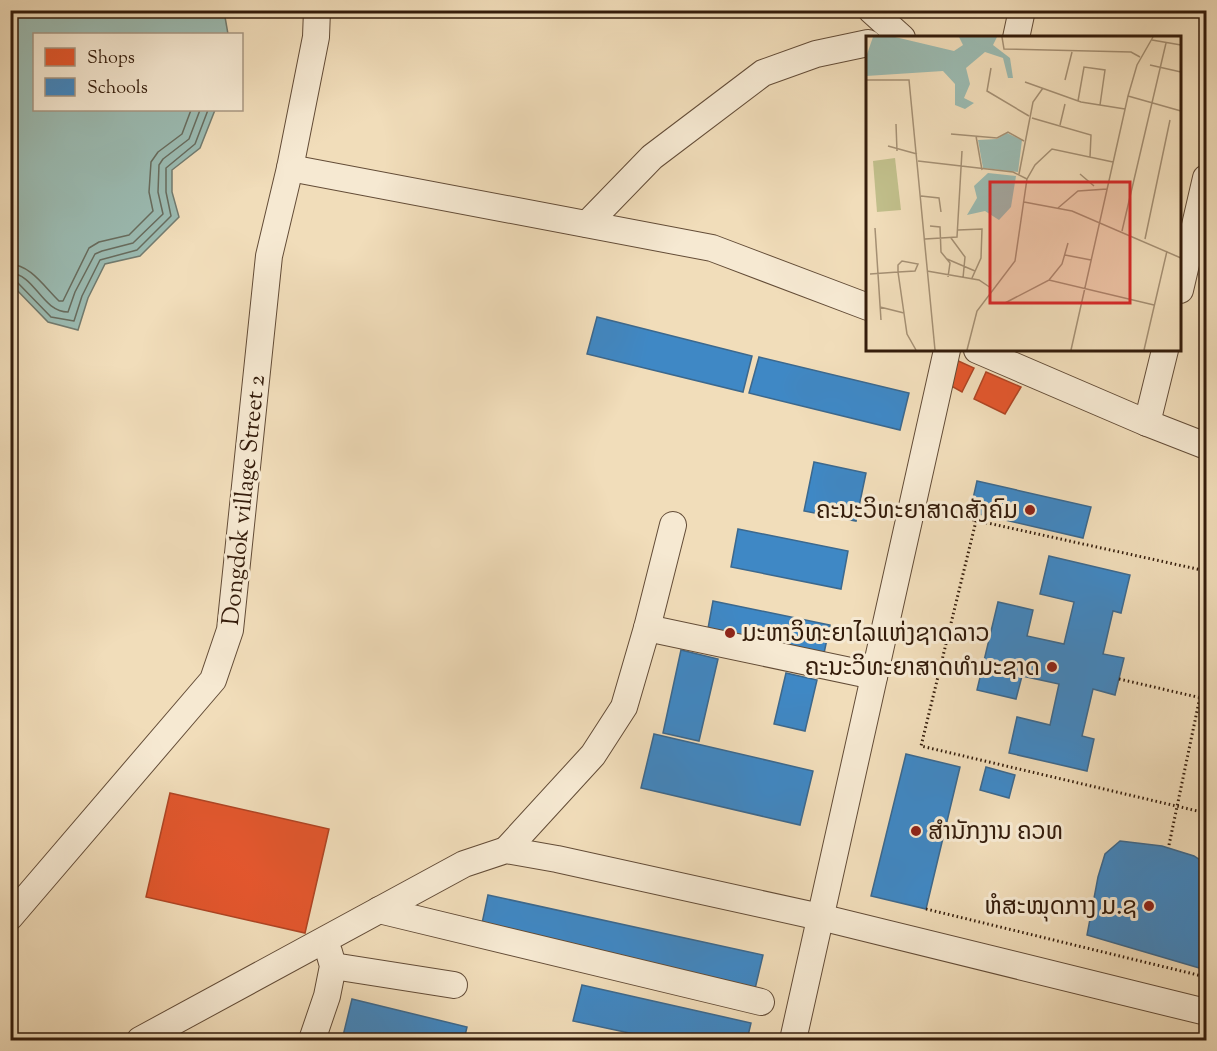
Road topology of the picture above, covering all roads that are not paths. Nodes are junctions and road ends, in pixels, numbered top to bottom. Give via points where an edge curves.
1 (317, 10) edge
2 (871, 10) edge
3 (1022, 10) edge
4 (900, 36) edge
5 (1016, 36) edge
6 (866, 43) edge
7 (290, 168) junction
8 (1206, 178) edge
9 (587, 224) junction
10 (1181, 282) edge
11 (866, 307) edge
12 (947, 351) edge
13 (979, 351) edge
14 (1165, 351) edge
15 (1147, 423) junction
16 (1206, 446) edge
17 (673, 525) dead end
18 (647, 628) junction
19 (874, 676) junction
20 (506, 850) junction
21 (379, 910) junction
22 (10, 917) edge
23 (820, 917) junction
24 (325, 940) junction
25 (333, 966) junction
26 (454, 985) dead end
27 (761, 1002) dead end
28 (1206, 1012) edge
29 (140, 1041) edge
30 (312, 1041) edge
31 (793, 1041) edge

1 - 7 street, Dongdok village Street 2 via 316,37
2 - 4 street
3 - 5 street
6 - 9 street via 816,54 763,73 652,157
7 - 9 street
7 - 22 street, Dongdok village Street 2 via 269,256 230,630 213,680
8 - 10 street
9 - 11 street via 712,248
12 - 19 street
13 - 15 street
14 - 15 street
15 - 16 street
17 - 18 street
18 - 19 street
18 - 20 street via 624,707 612,726 593,754
19 - 23 street
20 - 21 street via 464,864
20 - 23 street
21 - 24 street
21 - 27 street
23 - 28 street
23 - 31 street
24 - 25 street
24 - 29 street
25 - 26 street
25 - 30 street

